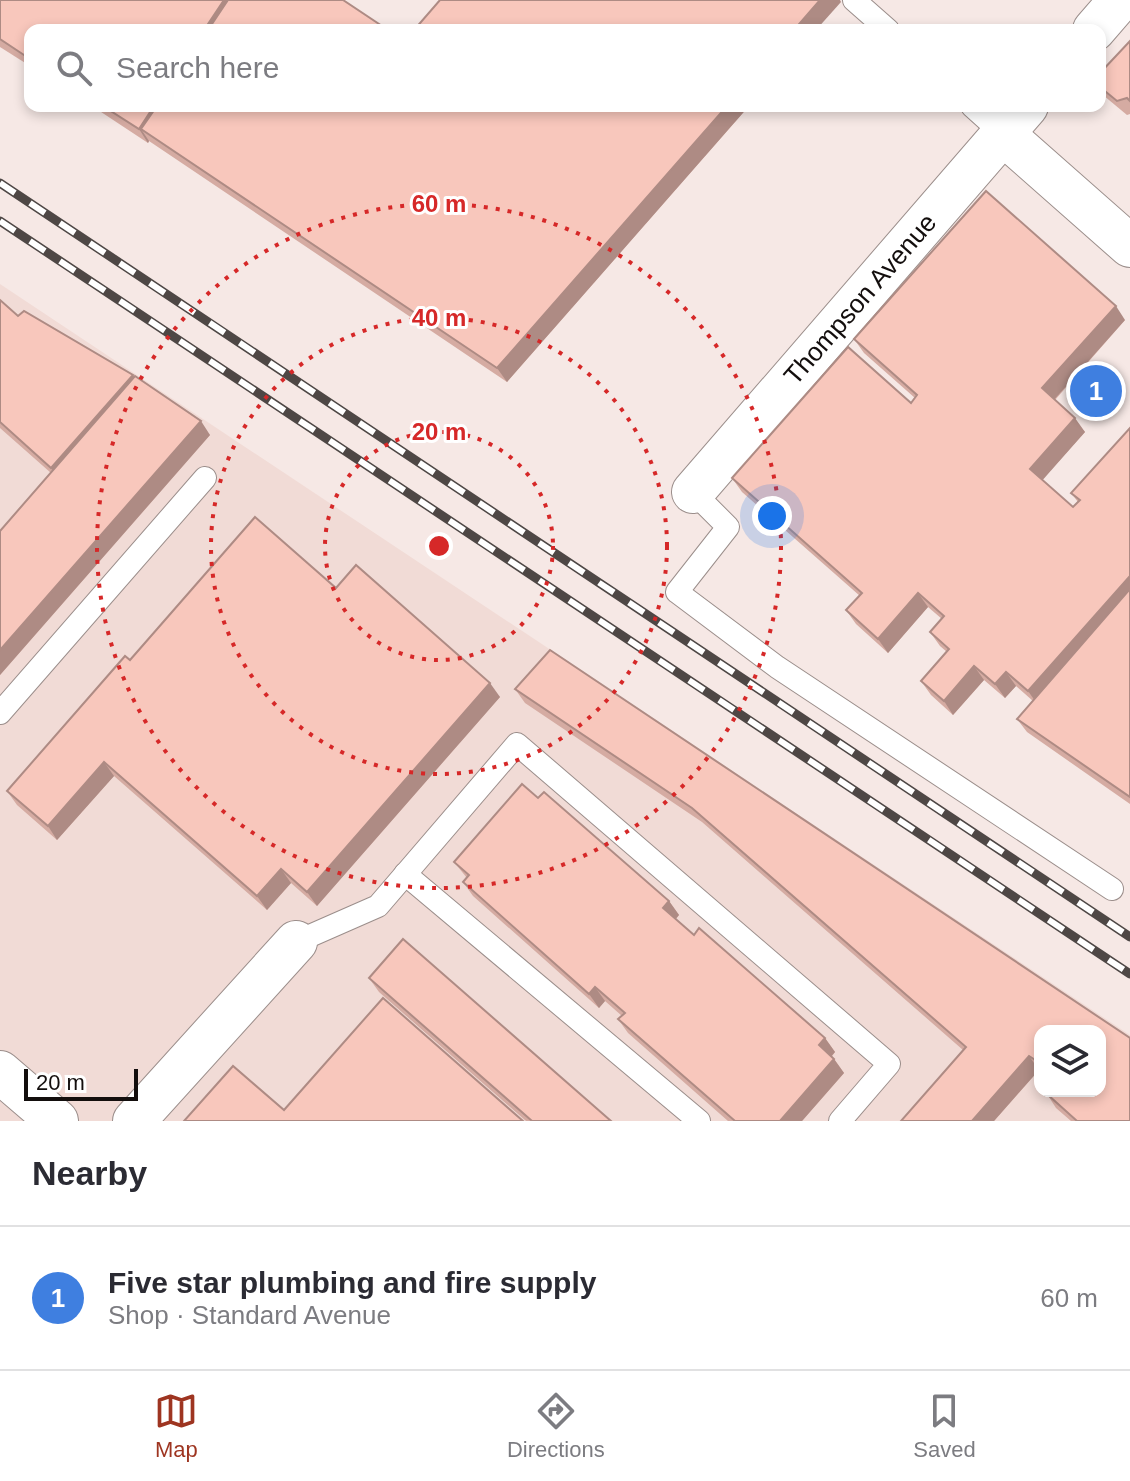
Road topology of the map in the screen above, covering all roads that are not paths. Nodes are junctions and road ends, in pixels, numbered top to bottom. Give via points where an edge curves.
1 (854, 0) edge
2 (1120, 0) edge
3 (881, 24) edge
4 (1099, 24) edge
5 (990, 112) edge
6 (1015, 120) edge
7 (1130, 246) edge
8 (205, 478) dead end
9 (693, 492) joint
10 (0, 713) edge
11 (405, 874) junction
12 (1112, 889) dead end
13 (296, 942) joint
14 (0, 1072) edge
15 (57, 1121) edge
16 (134, 1121) edge
17 (699, 1121) edge
18 (840, 1121) edge

1 - 3 lane
2 - 4 street
5 - 6 lane
6 - 7 street
6 - 9 street, Thompson Avenue
8 - 10 lane
9 - 12 lane via 728,527 677,592 777,667
11 - 13 lane via 378,906
11 - 17 lane
11 - 18 lane via 517,744 889,1064
13 - 16 street
14 - 15 street

